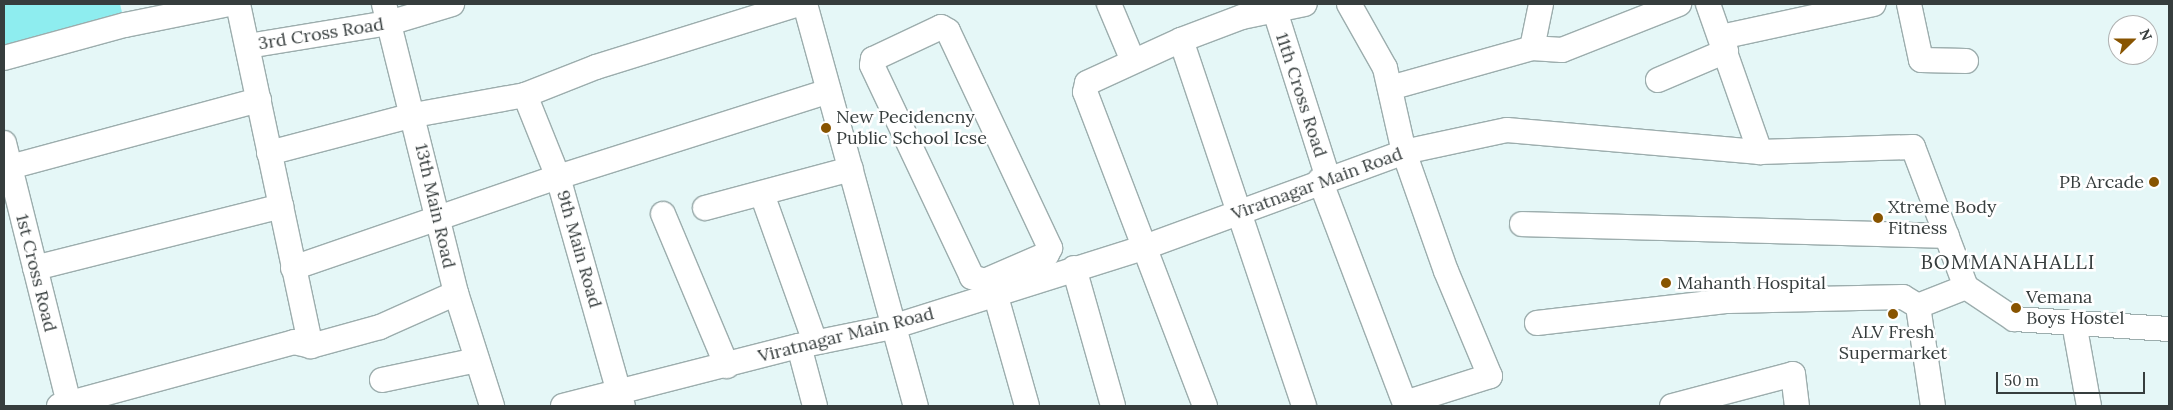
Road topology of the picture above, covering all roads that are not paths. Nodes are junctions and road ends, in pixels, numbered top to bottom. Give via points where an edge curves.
1 (229, 4) edge
2 (238, 4) edge
3 (452, 4) edge
4 (798, 4) edge
5 (805, 4) edge
6 (1109, 4) edge
7 (1305, 4) edge
8 (1349, 4) edge
9 (1541, 4) edge
10 (1678, 4) edge
11 (1708, 4) edge
12 (1873, 4) edge
13 (1909, 4) edge
14 (1241, 10) edge
15 (1275, 11) junction
16 (387, 14) edge
17 (1181, 40) junction
18 (1724, 44) junction
19 (248, 46) junction
20 (1532, 48) junction
21 (4, 58) edge
22 (1966, 60) dead end
23 (1134, 61) junction
24 (1658, 80) dead end
25 (1390, 88) junction
26 (828, 91) junction
27 (525, 95) junction
28 (259, 100) junction
29 (414, 115) junction
30 (4, 143) edge
31 (1404, 152) junction
32 (1760, 152) junction
33 (269, 153) junction
34 (10, 167) junction
35 (851, 169) junction
36 (558, 177) junction
37 (1324, 179) junction
38 (762, 194) junction
39 (281, 206) junction
40 (705, 208) dead end
41 (664, 214) dead end
42 (1238, 214) junction
43 (439, 218) junction
44 (1522, 224) dead end
45 (1947, 236) junction
46 (1144, 247) junction
47 (35, 268) junction
48 (293, 268) junction
49 (1074, 268) junction
50 (1014, 278) junction
51 (1966, 287) junction
52 (456, 293) junction
53 (995, 293) junction
54 (1918, 306) junction
55 (1536, 323) dead end
56 (2074, 323) junction
57 (892, 326) junction
58 (2169, 329) edge
59 (807, 344) junction
60 (311, 346) junction
61 (477, 360) junction
62 (727, 366) junction
63 (382, 380) dead end
64 (621, 399) edge
65 (64, 405) edge
66 (1406, 405) edge
67 (492, 406) edge
68 (563, 406) edge
69 (815, 406) edge
70 (916, 406) edge
71 (1027, 406) edge
72 (1113, 406) edge
73 (1204, 406) edge
74 (1304, 406) edge
75 (1672, 406) edge
76 (1797, 406) edge
77 (1933, 406) edge
78 (2089, 406) edge

1 - 21 street via 125,24
2 - 19 street
3 - 16 street, 3rd Cross Road
4 - 27 street via 596,67
5 - 26 street
6 - 23 street
7 - 15 street
8 - 25 street via 1386,68
9 - 20 street
10 - 20 street via 1562,50
11 - 18 street
12 - 18 street
13 - 22 street via 1921,60
14 - 15 street
14 - 17 street
15 - 37 street, 11th Cross Road
16 - 19 street, 3rd Cross Road
16 - 29 street, 13th Main Road
17 - 23 street
17 - 42 street
18 - 24 street
18 - 32 street
19 - 28 street
20 - 25 street
23 - 46 street via 1086,83 1085,92
25 - 31 street
26 - 35 street
26 - 36 street
27 - 29 street
27 - 36 street, 9th Main Road
28 - 33 street
28 - 34 street
29 - 33 street
29 - 43 street, 13th Main Road
30 - 34 street, 1st Cross Road
31 - 32 street, Viratnagar Main Road via 1507,130
31 - 37 street, Viratnagar Main Road
31 - 66 street via 1446,271 1490,376
32 - 45 street, Viratnagar Main Road via 1886,146 1913,148
33 - 39 street
34 - 47 street, 1st Cross Road
35 - 38 street
35 - 57 street
36 - 43 street
36 - 64 street, 9th Main Road
37 - 42 street, Viratnagar Main Road
37 - 66 street, 11th Cross Road
38 - 40 street
38 - 59 street
39 - 47 street
39 - 48 street
41 - 62 street
42 - 46 street, Viratnagar Main Road
42 - 74 street
43 - 48 street
43 - 52 street, 13th Main Road
44 - 45 street
45 - 51 street, Viratnagar Main Road
46 - 49 street, Viratnagar Main Road
46 - 73 street
47 - 65 street, 1st Cross Road
48 - 60 street
49 - 50 street, Viratnagar Main Road
49 - 72 street
50 - 50 street via 985,280 972,277 872,65 873,59 941,27 948,31 1050,248 1047,254
50 - 53 street, Viratnagar Main Road
51 - 54 street
51 - 56 street via 2014,319
52 - 60 street via 380,327
52 - 61 street, 13th Main Road
53 - 57 street, Viratnagar Main Road
53 - 71 street
54 - 55 street via 1903,297 1728,301
54 - 77 street
56 - 58 street
56 - 78 street
57 - 59 street, Viratnagar Main Road
57 - 70 street
59 - 62 street, Viratnagar Main Road
59 - 69 street
60 - 65 street via 294,342
61 - 63 street
61 - 67 street, 13th Main Road
62 - 64 street, Viratnagar Main Road
64 - 68 street, Viratnagar Main Road
75 - 76 street via 1793,374

